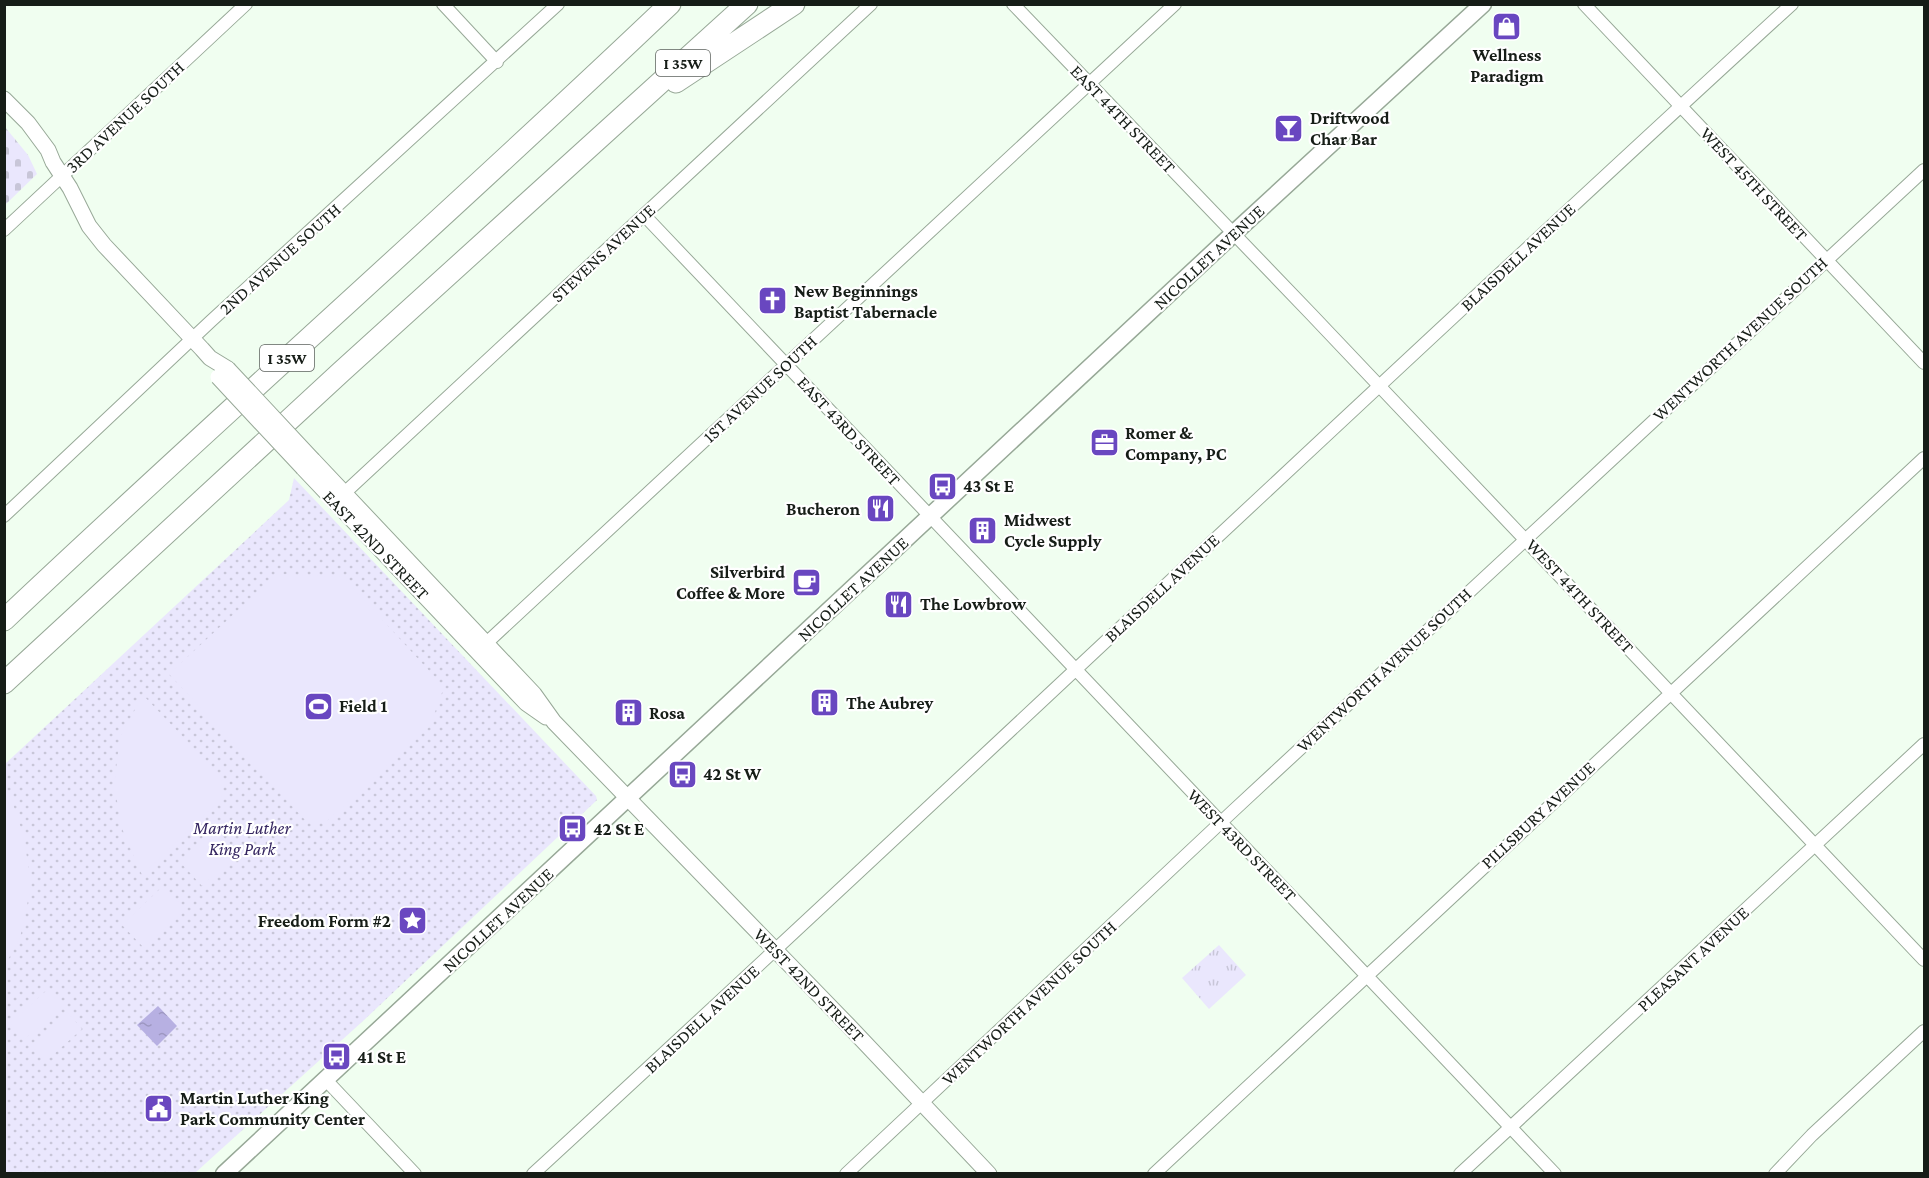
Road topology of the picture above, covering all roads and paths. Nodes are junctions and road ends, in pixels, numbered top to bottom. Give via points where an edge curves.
1 (246, 4) edge
2 (443, 4) edge
3 (558, 4) edge
4 (670, 4) edge
5 (747, 4) edge
6 (794, 4) edge
7 (871, 4) edge
8 (1013, 4) edge
9 (1175, 4) edge
10 (1483, 4) edge
11 (1584, 4) edge
12 (1792, 4) edge
13 (496, 62) junction
14 (1089, 84) junction
15 (4, 99) edge
16 (1681, 106) junction
17 (618, 121) junction
18 (1924, 170) edge
19 (62, 177) junction
20 (644, 215) junction
21 (4, 230) edge
22 (1233, 234) junction
23 (1826, 259) junction
24 (192, 339) junction
25 (1924, 363) edge
26 (786, 365) junction
27 (1379, 386) junction
28 (1924, 458) edge
29 (339, 497) junction
30 (4, 516) edge
31 (930, 517) junction
32 (1525, 539) junction
33 (4, 620) edge
34 (482, 647) junction
35 (1075, 670) junction
36 (4, 683) edge
37 (1671, 693) junction
38 (1924, 744) edge
39 (628, 799) junction
40 (1220, 823) junction
41 (1816, 845) junction
42 (775, 951) junction
43 (1924, 960) edge
44 (1365, 975) junction
45 (1924, 1031) edge
46 (326, 1079) junction
47 (922, 1103) junction
48 (1510, 1127) junction
49 (224, 1173) edge
50 (415, 1173) edge
51 (533, 1173) edge
52 (846, 1173) edge
53 (989, 1173) edge
54 (1154, 1173) edge
55 (1460, 1173) edge
56 (1555, 1173) edge
57 (1775, 1173) edge

1 - 19 street, 3RD AVENUE SOUTH
2 - 13 street
3 - 13 street, 2ND AVENUE SOUTH
4 - 33 highway, I 35W
5 - 17 highway, I 35W
6 - 17 highway
7 - 20 street, STEVENS AVENUE
8 - 14 street, EAST 44TH STREET
9 - 14 street, 1ST AVENUE SOUTH
10 - 22 main road, NICOLLET AVENUE
11 - 16 street, WEST 45TH STREET
12 - 16 street, BLAISDELL AVENUE
13 - 24 street, 2ND AVENUE SOUTH
14 - 22 street, EAST 44TH STREET
14 - 26 street, 1ST AVENUE SOUTH
15 - 19 street, EAST 42ND STREET via 28,123
16 - 23 street, WEST 45TH STREET
16 - 27 street, BLAISDELL AVENUE
17 - 36 highway, I 35W
18 - 23 street, WENTWORTH AVENUE SOUTH
19 - 21 street, 3RD AVENUE SOUTH
19 - 24 street, EAST 42ND STREET via 104,245
20 - 26 street, EAST 43RD STREET
20 - 29 street, STEVENS AVENUE
22 - 27 street, WEST 44TH STREET
22 - 31 main road, NICOLLET AVENUE
23 - 25 street, WEST 45TH STREET
23 - 32 street, WENTWORTH AVENUE SOUTH
24 - 29 street, EAST 42ND STREET, bridge
24 - 30 street, 2ND AVENUE SOUTH
26 - 31 street, EAST 43RD STREET
26 - 34 street, 1ST AVENUE SOUTH
27 - 32 street, WEST 44TH STREET
27 - 35 street, BLAISDELL AVENUE
28 - 37 street, PILLSBURY AVENUE
29 - 34 street, EAST 42ND STREET
31 - 35 street, WEST 43RD STREET
31 - 39 main road, NICOLLET AVENUE
32 - 37 street, WEST 44TH STREET
32 - 40 street, WENTWORTH AVENUE SOUTH
34 - 39 street, EAST 42ND STREET via 534,694 554,722
35 - 40 street, WEST 43RD STREET
35 - 42 street, BLAISDELL AVENUE
37 - 41 street, WEST 44TH STREET
37 - 44 street, PILLSBURY AVENUE
38 - 41 street, PLEASANT AVENUE
39 - 42 street, WEST 42ND STREET
39 - 46 main road, NICOLLET AVENUE
40 - 44 street, WEST 43RD STREET
40 - 47 street, WENTWORTH AVENUE SOUTH
41 - 43 street, WEST 44TH STREET
41 - 48 street, PLEASANT AVENUE
42 - 47 street, WEST 42ND STREET
42 - 51 street, BLAISDELL AVENUE
44 - 48 street, WEST 43RD STREET
44 - 54 street, PILLSBURY AVENUE
45 - 57 street
46 - 49 main road, NICOLLET AVENUE
46 - 50 street
47 - 52 street, WENTWORTH AVENUE SOUTH
47 - 53 street, WEST 42ND STREET
48 - 55 street, PLEASANT AVENUE
48 - 56 street, WEST 43RD STREET

